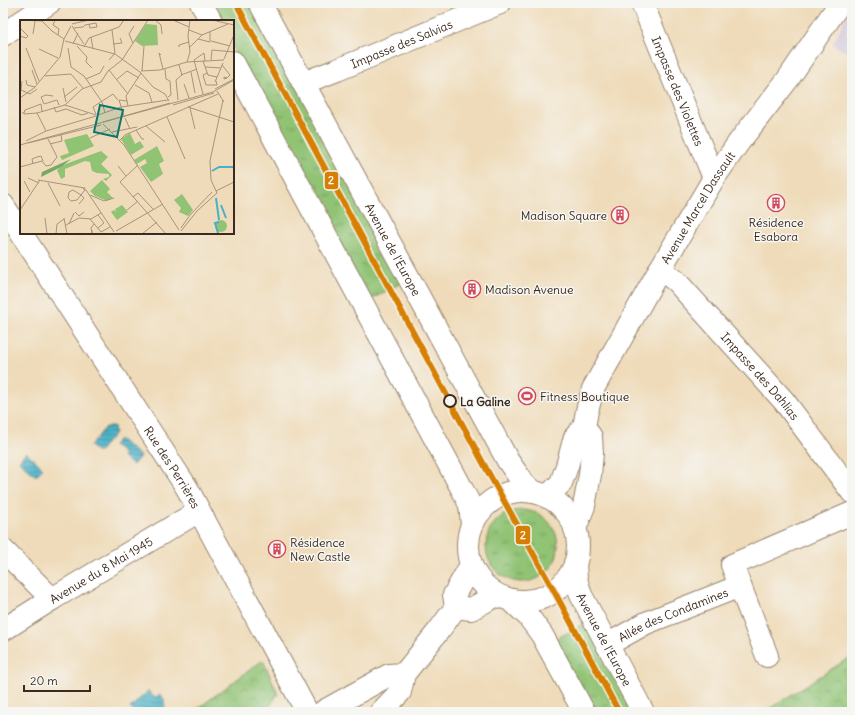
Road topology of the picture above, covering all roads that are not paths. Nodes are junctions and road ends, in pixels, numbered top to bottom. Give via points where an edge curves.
1 (50, 3) edge
2 (201, 3) edge
3 (260, 3) edge
4 (500, 3) edge
5 (642, 3) edge
6 (840, 3) edge
7 (25, 20) edge
8 (210, 20) edge
9 (20, 23) edge
10 (3, 35) edge
11 (234, 64) edge
12 (303, 83) junction
13 (714, 178) junction
14 (3, 205) edge
15 (20, 231) edge
16 (22, 234) edge
17 (660, 269) junction
18 (584, 427) junction
19 (852, 492) edge
20 (540, 494) junction
21 (199, 511) junction
22 (852, 513) edge
23 (472, 524) junction
24 (575, 529) junction
25 (3, 550) edge
26 (575, 563) junction
27 (471, 565) junction
28 (740, 586) junction
29 (504, 597) junction
30 (52, 599) junction
31 (456, 607) junction
32 (3, 630) edge
33 (608, 646) junction
34 (767, 656) dead end
35 (404, 674) junction
36 (317, 712) edge
37 (381, 712) edge
38 (584, 712) edge
39 (643, 712) edge

1 - 7 street
2 - 8 street
3 - 12 street, Avenue de l'Europe
4 - 12 street, Impasse des Salvias
5 - 13 street, Impasse des Violettes
6 - 13 street, Avenue Marcel Dassault
9 - 10 street
11 - 23 street via 461,487 470,505
12 - 20 street, Avenue de l'Europe via 508,461 525,485
13 - 17 street, Avenue Marcel Dassault
14 - 15 street, Rue des Perrières
16 - 21 street, Rue des Perrières via 187,488
17 - 18 street, Avenue Marcel Dassault via 593,389
17 - 19 street, Impasse des Dahlias via 676,281 784,401
18 - 20 street, Avenue Marcel Dassault via 575,437 561,484
18 - 24 street via 591,437 592,453 584,506
20 - 23 street via 517,491 502,495 480,510
20 - 24 street via 564,510
21 - 30 street, Avenue du 8 Mai 1945
21 - 36 street, Rue des Perrières
22 - 28 street, Allée des Condamines via 732,565
23 - 27 street via 468,537
24 - 26 street via 578,546
25 - 30 street
26 - 29 street via 567,579 544,597 528,601
26 - 33 street, Avenue de l'Europe via 581,595
27 - 29 street via 486,587
27 - 31 street via 454,595
28 - 33 street, Allée des Condamines via 646,622
28 - 34 street, Allée des Condamines
29 - 31 street via 471,609
29 - 38 street via 528,616 542,635
30 - 32 street, Avenue du 8 Mai 1945
31 - 35 street
33 - 39 street, Avenue de l'Europe
35 - 36 street via 389,675
35 - 37 street via 400,692

